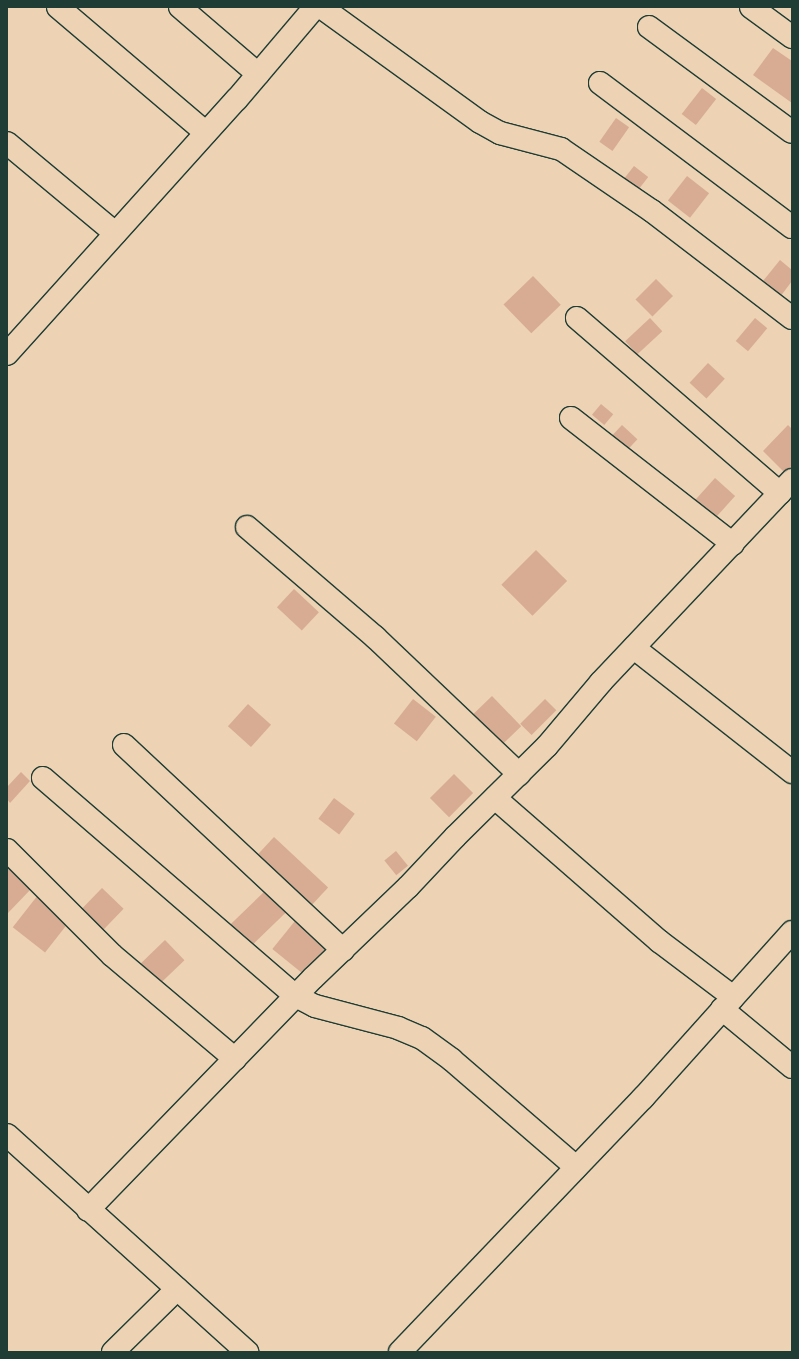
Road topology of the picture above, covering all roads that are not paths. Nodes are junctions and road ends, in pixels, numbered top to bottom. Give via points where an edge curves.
1 (58, 7) edge
2 (180, 7) edge
3 (315, 7) edge
4 (321, 7) edge
5 (751, 7) edge
6 (649, 27) dead end
7 (792, 36) edge
8 (258, 74) junction
9 (600, 83) dead end
10 (792, 132) edge
11 (206, 133) junction
12 (7, 143) edge
13 (792, 227) edge
14 (115, 233) junction
15 (577, 318) dead end
16 (792, 318) edge
17 (7, 354) edge
18 (571, 418) dead end
19 (786, 487) edge
20 (247, 527) dead end
21 (733, 544) junction
22 (634, 648) junction
23 (124, 745) dead end
24 (792, 772) edge
25 (519, 774) junction
26 (43, 778) dead end
27 (495, 798) junction
28 (7, 850) edge
29 (788, 944) edge
30 (343, 950) junction
31 (296, 996) junction
32 (728, 1003) junction
33 (234, 1059) junction
34 (792, 1067) edge
35 (7, 1136) edge
36 (576, 1167) junction
37 (88, 1210) junction
38 (176, 1289) junction
39 (236, 1348) edge
40 (113, 1352) edge
41 (400, 1352) edge

1 - 11 street
2 - 8 street
3 - 8 street
4 - 16 street via 480,122 500,133 561,149 652,211
5 - 7 street
6 - 10 street
8 - 11 street
9 - 13 street
11 - 14 street
12 - 14 street
14 - 17 street
15 - 19 street
18 - 21 street
19 - 21 street
20 - 25 street via 375,637
21 - 22 street
22 - 24 street
22 - 25 street
23 - 30 street
25 - 27 street
26 - 31 street
27 - 30 street
27 - 32 street
28 - 33 street via 112,955
29 - 32 street
30 - 31 street
31 - 33 street
31 - 36 street via 315,1006 398,1028 422,1038 452,1060
32 - 34 street
32 - 36 street
33 - 37 street
35 - 37 street
36 - 41 street
37 - 38 street
38 - 39 street
38 - 40 street

